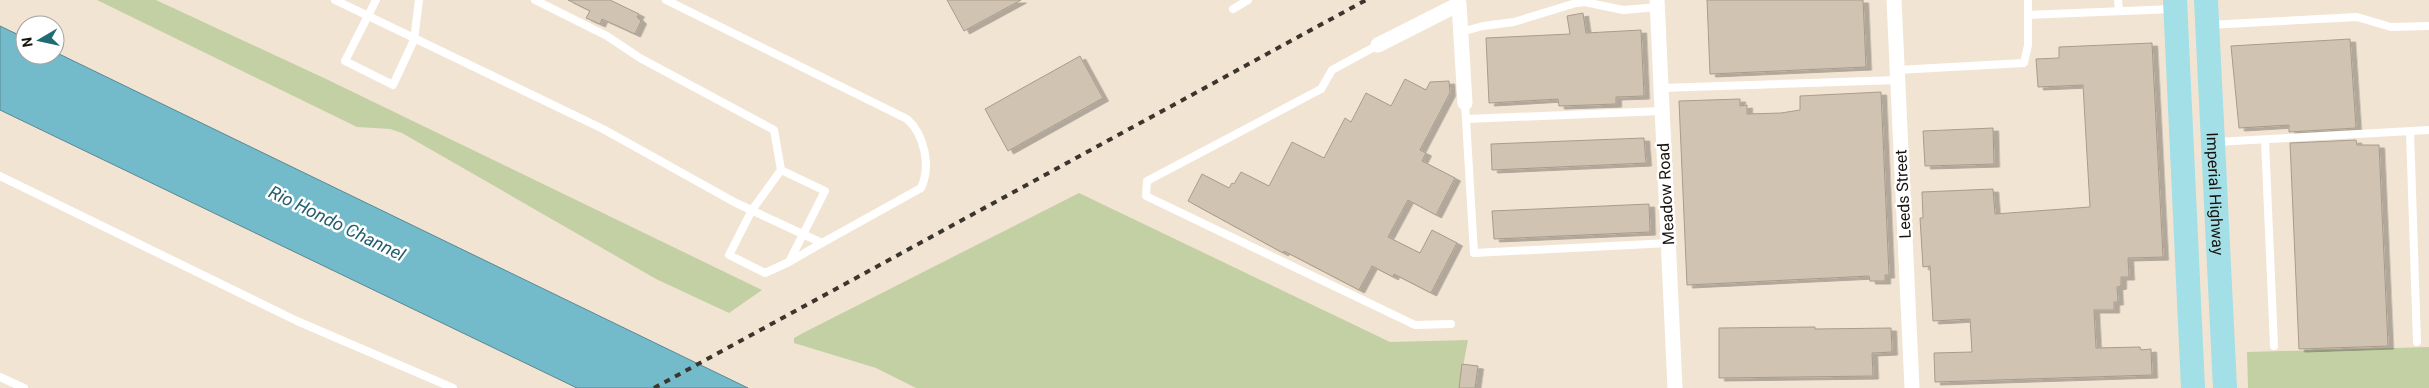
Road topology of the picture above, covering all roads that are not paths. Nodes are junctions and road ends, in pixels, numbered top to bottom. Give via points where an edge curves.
1 (334, 0) edge
2 (376, 0) edge
3 (418, 0) edge
4 (535, 0) edge
5 (666, 0) edge
6 (1248, 0) edge
7 (1894, 0) edge
8 (2028, 0) edge
9 (2118, 0) edge
10 (2206, 0) edge
11 (1463, 2) edge
12 (1658, 4) edge
13 (2176, 5) edge
14 (1232, 9) dead end
15 (2119, 10) junction
16 (2028, 15) junction
17 (368, 16) junction
18 (2207, 25) junction
19 (2429, 26) edge
20 (1461, 32) junction
21 (414, 40) junction
22 (1378, 46) joint
23 (1897, 75) junction
24 (1662, 88) junction
25 (1466, 103) joint
26 (1662, 111) junction
27 (1466, 120) junction
28 (2429, 130) edge
29 (2410, 131) junction
30 (2265, 141) junction
31 (2214, 142) junction
32 (781, 170) junction
33 (0, 176) edge
34 (752, 210) junction
35 (803, 234) junction
36 (822, 244) junction
37 (1669, 244) junction
38 (789, 262) junction
39 (1451, 324) dead end
40 (2417, 342) dead end
41 (2274, 346) dead end
42 (0, 377) edge
43 (2225, 381) edge
44 (2193, 382) edge
45 (24, 388) edge
46 (452, 388) edge
47 (1675, 388) edge
48 (1912, 388) edge

1 - 17 lane
2 - 17 lane
3 - 21 lane
4 - 32 lane via 607,36 640,58 774,130
5 - 36 lane via 907,119 914,126 925,154 921,188
6 - 14 lane
7 - 23 street, Leeds Street
8 - 16 lane
9 - 15 lane
10 - 18 main road, Imperial Highway
11 - 20 street
11 - 22 street
12 - 20 lane via 1623,10 1576,2 1514,22
12 - 24 street, Meadow Road
13 - 15 lane
13 - 44 main road, Imperial Highway
15 - 16 lane
16 - 23 lane via 2028,46 2024,63
17 - 21 lane
17 - 21 lane via 345,61 393,85
18 - 19 lane via 2357,17 2391,27
18 - 31 main road, Imperial Highway
20 - 25 street
21 - 34 lane via 603,130
22 - 39 lane via 1332,70 1321,89 1148,181 1146,196 1415,325
23 - 24 lane
23 - 48 street, Leeds Street
24 - 26 street, Meadow Road
25 - 27 lane
26 - 27 lane
26 - 37 street, Meadow Road
27 - 37 lane via 1474,253
28 - 29 lane
29 - 30 lane
29 - 40 lane
30 - 31 lane
30 - 41 lane
31 - 43 main road, Imperial Highway
32 - 34 lane
32 - 35 lane via 825,191
33 - 46 lane via 297,321
34 - 35 lane
34 - 38 lane via 729,255 765,273
35 - 36 lane
35 - 38 lane
36 - 38 lane
37 - 47 street, Meadow Road
42 - 45 lane
43 - 44 main road

